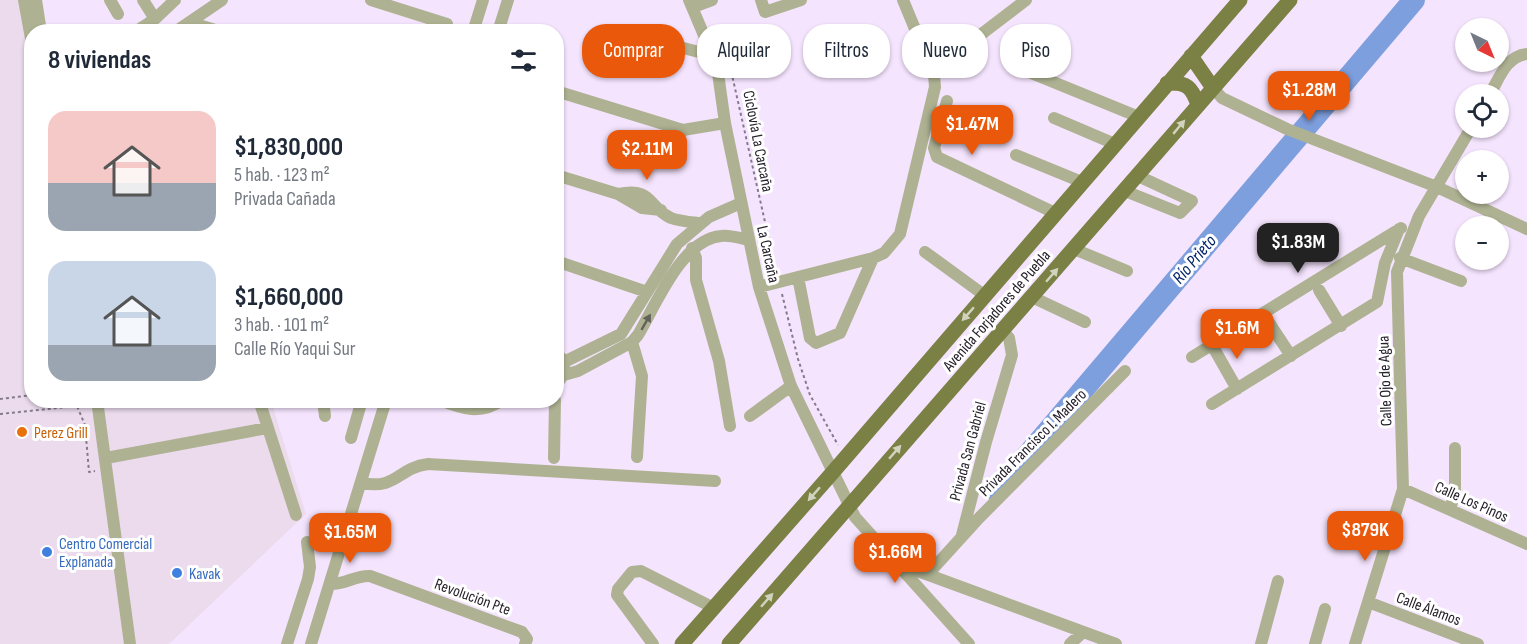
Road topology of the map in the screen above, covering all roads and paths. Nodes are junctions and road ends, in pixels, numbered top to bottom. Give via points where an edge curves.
1 (24, 0) edge
2 (30, 0) edge
3 (36, 0) edge
4 (110, 0) edge
5 (143, 0) edge
6 (175, 0) edge
7 (222, 0) edge
8 (371, 0) edge
9 (483, 0) edge
10 (508, 0) edge
11 (712, 0) edge
12 (762, 0) edge
13 (801, 0) edge
14 (903, 0) edge
15 (1026, 0) edge
16 (1240, 0) edge
17 (1290, 0) edge
18 (691, 4) edge
19 (118, 14) dead end
20 (155, 20) junction
21 (28, 24) edge
22 (34, 24) edge
23 (40, 24) edge
24 (148, 24) edge
25 (202, 24) edge
26 (447, 24) dead end
27 (476, 24) edge
28 (500, 24) edge
29 (703, 24) edge
30 (988, 29) edge
31 (1527, 54) edge
32 (1191, 56) junction
33 (722, 78) edge
34 (733, 78) edge
35 (1043, 78) edge
36 (1167, 83) junction
37 (1496, 84) edge
38 (1213, 88) junction
39 (564, 93) edge
40 (946, 101) dead end
41 (1198, 105) junction
42 (1139, 117) junction
43 (1054, 118) dead end
44 (725, 123) junction
45 (1465, 138) edge
46 (1115, 144) junction
47 (1016, 155) dead end
48 (1138, 176) junction
49 (564, 177) edge
50 (1082, 182) junction
51 (1437, 187) junction
52 (1125, 191) junction
53 (741, 203) junction
54 (1055, 213) junction
55 (666, 214) junction
56 (1419, 216) junction
57 (699, 224) junction
58 (1399, 229) junction
59 (1527, 229) edge
60 (748, 240) junction
61 (677, 244) junction
62 (692, 248) junction
63 (1074, 249) junction
64 (926, 252) dead end
65 (873, 258) junction
66 (1400, 258) junction
67 (564, 264) edge
68 (1127, 271) dead end
69 (675, 272) junction
70 (798, 277) junction
71 (696, 280) junction
72 (778, 281) junction
73 (1461, 281) dead end
74 (759, 287) junction
75 (1319, 290) dead end
76 (647, 292) junction
77 (984, 296) junction
78 (1032, 297) junction
79 (1268, 321) dead end
80 (1085, 322) dead end
81 (1341, 326) junction
82 (1002, 330) junction
83 (632, 342) junction
84 (1212, 345) junction
85 (1291, 356) junction
86 (1191, 357) dead end
87 (564, 366) edge
88 (564, 369) edge
89 (1125, 371) dead end
90 (791, 386) junction
91 (1237, 389) junction
92 (24, 396) edge
93 (0, 399) edge
94 (1212, 404) dead end
95 (57, 408) edge
96 (77, 408) edge
97 (98, 408) edge
98 (261, 408) edge
99 (324, 408) edge
100 (360, 408) edge
101 (383, 408) edge
102 (458, 408) edge
103 (487, 408) edge
104 (555, 408) edge
105 (0, 414) edge
106 (325, 416) dead end
107 (750, 416) dead end
108 (730, 426) dead end
109 (267, 428) junction
110 (351, 438) dead end
111 (1455, 448) dead end
112 (637, 457) dead end
113 (554, 458) dead end
114 (845, 458) junction
115 (107, 463) junction
116 (833, 472) junction
117 (715, 481) dead end
118 (360, 483) junction
119 (1403, 489) junction
120 (849, 505) junction
121 (1450, 509) junction
122 (296, 515) dead end
123 (962, 536) junction
124 (307, 542) dead end
125 (1527, 544) edge
126 (895, 562) junction
127 (929, 573) junction
128 (1278, 581) dead end
129 (330, 584) junction
130 (1368, 602) junction
131 (714, 608) junction
132 (1325, 609) dead end
133 (1083, 632) junction
134 (526, 641) edge
135 (130, 644) edge
136 (286, 644) edge
137 (311, 644) edge
138 (653, 644) edge
139 (682, 644) edge
140 (729, 644) edge
141 (969, 644) edge
142 (1070, 644) edge
143 (1116, 644) edge
144 (1261, 644) edge
145 (1315, 644) edge
146 (1355, 644) edge
147 (1478, 644) edge

1 - 21 street
2 - 22 street
3 - 23 street
4 - 19 street
5 - 20 street
6 - 20 street
7 - 25 street
8 - 26 street
9 - 27 street
10 - 28 street
11 - 18 street
12 - 13 street via 765,12
14 - 65 street via 934,75 934,94 900,234 884,254
15 - 30 street
16 - 32 main road, Avenida Forjadores de Puebla
17 - 38 main road, Avenida Forjadores de Puebla
18 - 29 street, La Carcaña
20 - 24 street
31 - 37 street via 1514,58
32 - 36 main road, Avenida Forjadores de Puebla
32 - 38 main road
33 - 44 street, La Carcaña
34 - 72 path, Ciclovía La Carcaña
35 - 42 street
36 - 41 main road via 1191,87
36 - 42 main road, Avenida Forjadores de Puebla
38 - 41 main road, Avenida Forjadores de Puebla
38 - 51 street via 1222,98 1287,129
39 - 44 street via 683,130
40 - 54 street via 934,148 937,157
48 -> 41 main road, Avenida Forjadores de Puebla
42 - 46 main road, Avenida Forjadores de Puebla
43 - 46 street
44 - 53 street, La Carcaña
45 - 51 street, Calle Ojo de Agua
46 - 50 main road, Avenida Forjadores de Puebla
47 - 50 street
48 - 52 main road, Avenida Forjadores de Puebla
48 - 52 street via 1192,201 1180,213
49 - 55 street
50 - 54 main road, Avenida Forjadores de Puebla
51 - 56 street, Calle Ojo de Agua
51 - 59 street
52 - 63 main road, Avenida Forjadores de Puebla
53 - 57 street
53 - 60 street, La Carcaña
54 - 77 main road, Avenida Forjadores de Puebla
55 - 57 street
55 - 61 street
56 - 58 street
56 - 66 street, Calle Ojo de Agua
57 - 61 street
58 - 81 street via 1385,263 1377,302
58 - 84 street
60 - 62 street via 724,235
60 - 74 street, La Carcaña
61 - 76 street
62 - 69 street
62 - 71 street
63 - 68 street
78 -> 63 main road, Avenida Forjadores de Puebla
64 - 77 street
65 - 70 street
65 - 70 street via 840,333 816,342 810,338
66 - 73 street
66 - 119 street, Calle Ojo de Agua via 1397,272
67 - 76 street
69 - 71 street
83 -> 69 street
70 - 72 street
71 - 108 street via 719,361
72 - 74 street
72 - 114 path, Ciclovía La Carcaña via 810,394
74 - 90 street, La Carcaña
75 - 81 street
76 - 87 street via 621,334
77 -> 114 main road, Avenida Forjadores de Puebla
78 - 80 street
78 - 82 main road, Avenida Forjadores de Puebla
79 - 85 street
81 - 85 street
120 -> 82 main road, Avenida Forjadores de Puebla
82 - 123 street, Privada San Gabriel via 1009,338 1012,355
83 - 88 street via 578,371
83 - 112 street via 642,376
84 - 86 street
84 - 91 street
85 - 91 street
89 - 123 street, Privada Francisco I. Madero
90 - 107 street
90 - 116 street, La Carcaña
91 - 94 street
92 - 93 path
95 - 105 path
96 - 115 path via 85,425 89,472
97 - 115 street
98 - 109 street
99 - 106 street
100 - 110 street
101 - 118 street
102 - 103 street
104 - 113 street
109 - 115 street
109 - 122 street
111 - 121 street via 1455,493
114 - 116 main road, Avenida Forjadores de Puebla
115 - 135 street
116 - 120 street, La Carcaña
116 -> 131 main road, Avenida Forjadores de Puebla
117 - 118 street via 428,464 384,485
118 - 129 street
119 - 121 street, Calle Los Pinos
119 - 130 street, Calle Ojo de Agua
120 - 126 street, La Carcaña
140 -> 120 main road, Avenida Forjadores de Puebla
121 - 125 street, Calle Los Pinos
123 - 127 street, Privada San Gabriel
124 - 136 street via 308,579
126 - 127 street
126 - 141 street, La Carcaña
127 - 133 street
128 - 144 street
129 - 134 street, Revolución Pte via 370,576 522,632
129 - 137 street
130 - 146 street, Calle Ojo de Agua
130 - 147 street, Calle Álamos
131 - 138 street via 640,571 632,572 617,595
131 - 139 main road, Avenida Forjadores de Puebla
132 - 145 street
133 - 142 street
133 - 143 street

